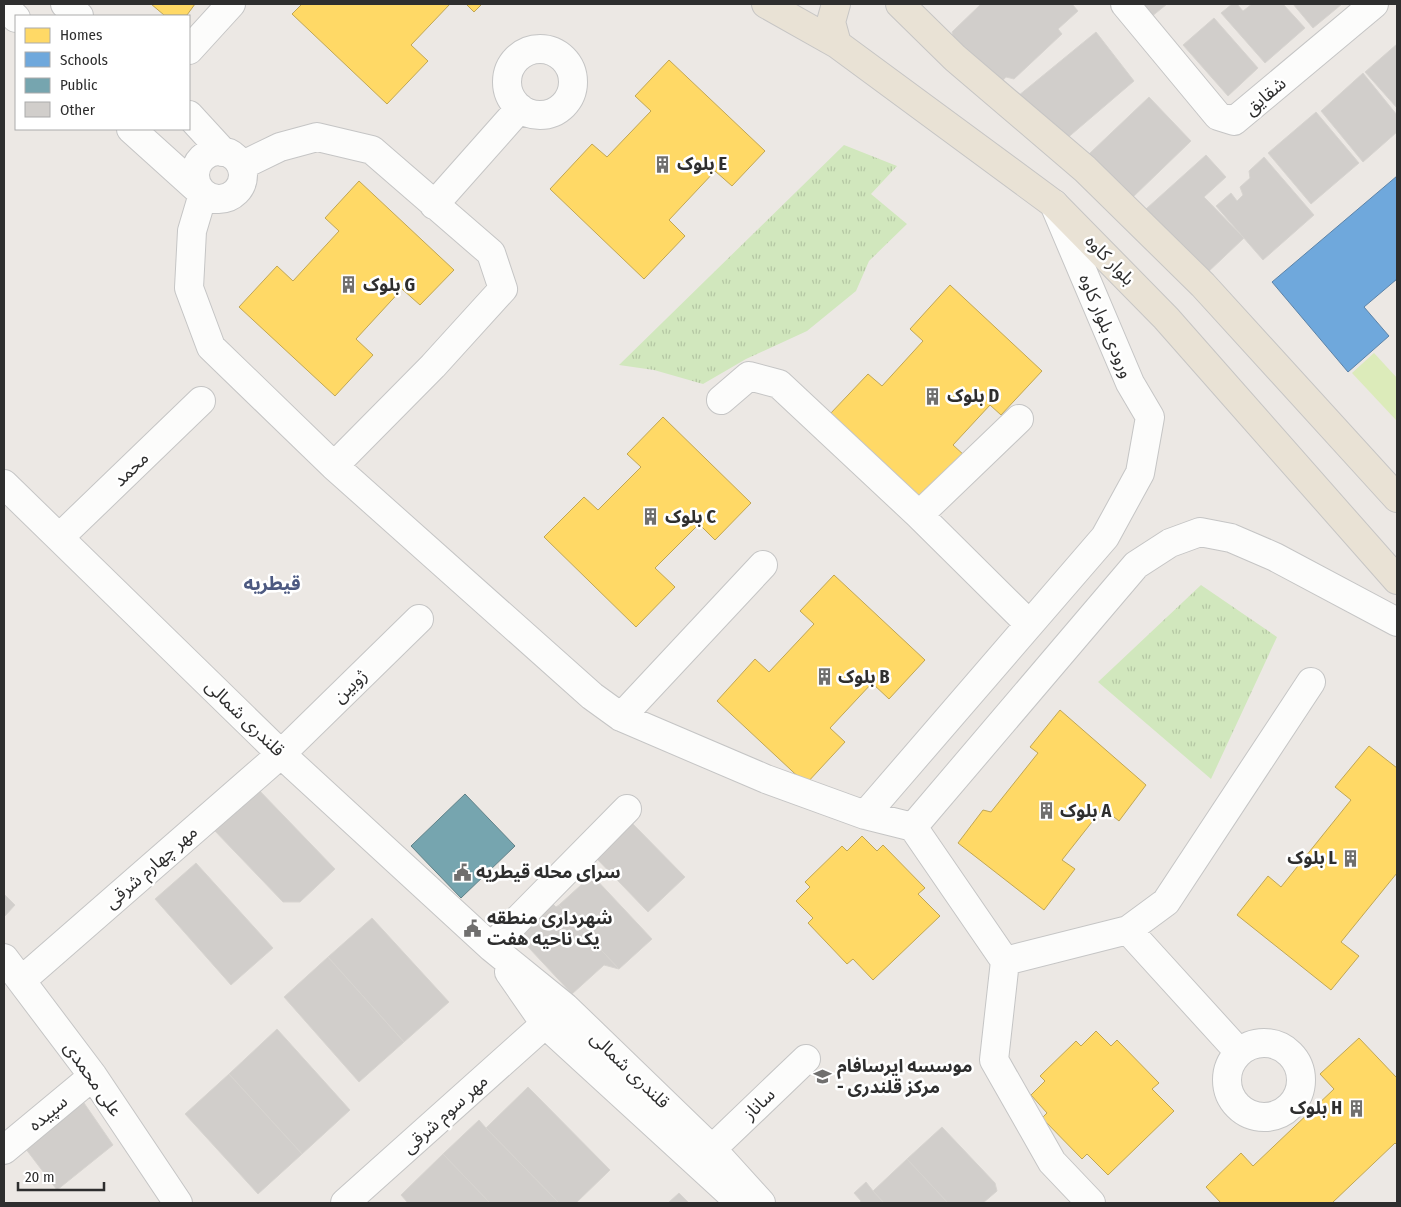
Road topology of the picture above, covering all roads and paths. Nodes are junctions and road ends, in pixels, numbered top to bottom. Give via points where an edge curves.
1 (231, 4) edge
2 (766, 4) edge
3 (836, 4) edge
4 (900, 4) edge
5 (1125, 4) edge
6 (1374, 4) edge
7 (837, 44) junction
8 (190, 49) edge
9 (520, 108) dead end
10 (190, 116) edge
11 (132, 130) edge
12 (232, 159) junction
13 (204, 194) junction
14 (1054, 204) junction
15 (434, 205) junction
16 (721, 400) dead end
17 (202, 401) dead end
18 (1019, 419) dead end
19 (334, 466) junction
20 (4, 484) edge
21 (1397, 498) edge
22 (919, 515) junction
23 (60, 537) junction
24 (763, 565) dead end
25 (1397, 580) edge
26 (419, 619) dead end
27 (1397, 622) edge
28 (1029, 624) junction
29 (1311, 682) dead end
30 (621, 717) junction
31 (281, 754) junction
32 (627, 809) dead end
33 (865, 815) junction
34 (913, 828) junction
35 (1128, 930) junction
36 (491, 946) junction
37 (4, 958) edge
38 (1005, 962) junction
39 (22, 980) junction
40 (545, 1024) junction
41 (1239, 1052) dead end
42 (806, 1059) dead end
43 (93, 1076) junction
44 (712, 1149) junction
45 (4, 1150) edge
46 (178, 1203) edge
47 (345, 1203) edge
48 (741, 1203) edge
49 (761, 1203) edge
50 (1090, 1203) edge

1 - 8 street
2 - 7 main road, بلوار کاوه
3 - 7 main road via 831,22
4 - 21 main road via 955,58 1085,170 1196,278
5 - 6 street, شقایق via 1218,116 1234,122
7 - 14 main road, بلوار کاوه
9 - 15 street
10 - 12 street
11 - 13 street
12 - 13 street via 208,154 197,166 195,181
12 - 13 street via 242,182 233,195 218,200
12 - 15 street via 317,137 372,150
13 - 19 street via 192,231 189,288 211,347
14 - 25 main road, بلوار کاوه via 1166,318
14 - 28 street, ورودی بلوار کاوه via 1130,383 1150,417 1140,473 1105,537
15 - 19 street via 491,253 503,288 433,366
16 - 22 street via 749,376 780,384
17 - 23 street, محمد
18 - 22 street
19 - 30 street via 592,696
20 - 23 street, قلندری شمالی
22 - 28 street
23 - 31 street, قلندری شمالی
24 - 30 street
26 - 31 street, ژوبین
27 - 34 street via 1275,557 1231,538 1200,532 1170,543 1136,566
28 - 33 street
29 - 35 street via 1166,902
30 - 33 street via 766,779
31 - 36 street, قلندری شمالی
31 - 39 street, مهر چهارم شرقی
32 - 36 street
33 - 34 street
34 - 38 street
35 - 38 street
35 - 41 street
36 - 40 street, قلندری شمالی
36 - 44 street, قلندری شمالی via 566,1007
37 - 39 street, علی محمدی
38 - 50 street via 994,1060 1052,1162
39 - 43 street, علی محمدی
40 - 47 street, مهر سوم شرقی
40 - 48 street, قلندری شمالی
42 - 44 street, ساناز
43 - 45 street, سپیده
43 - 46 street, علی محمدی
44 - 49 street, قلندری شمالی

